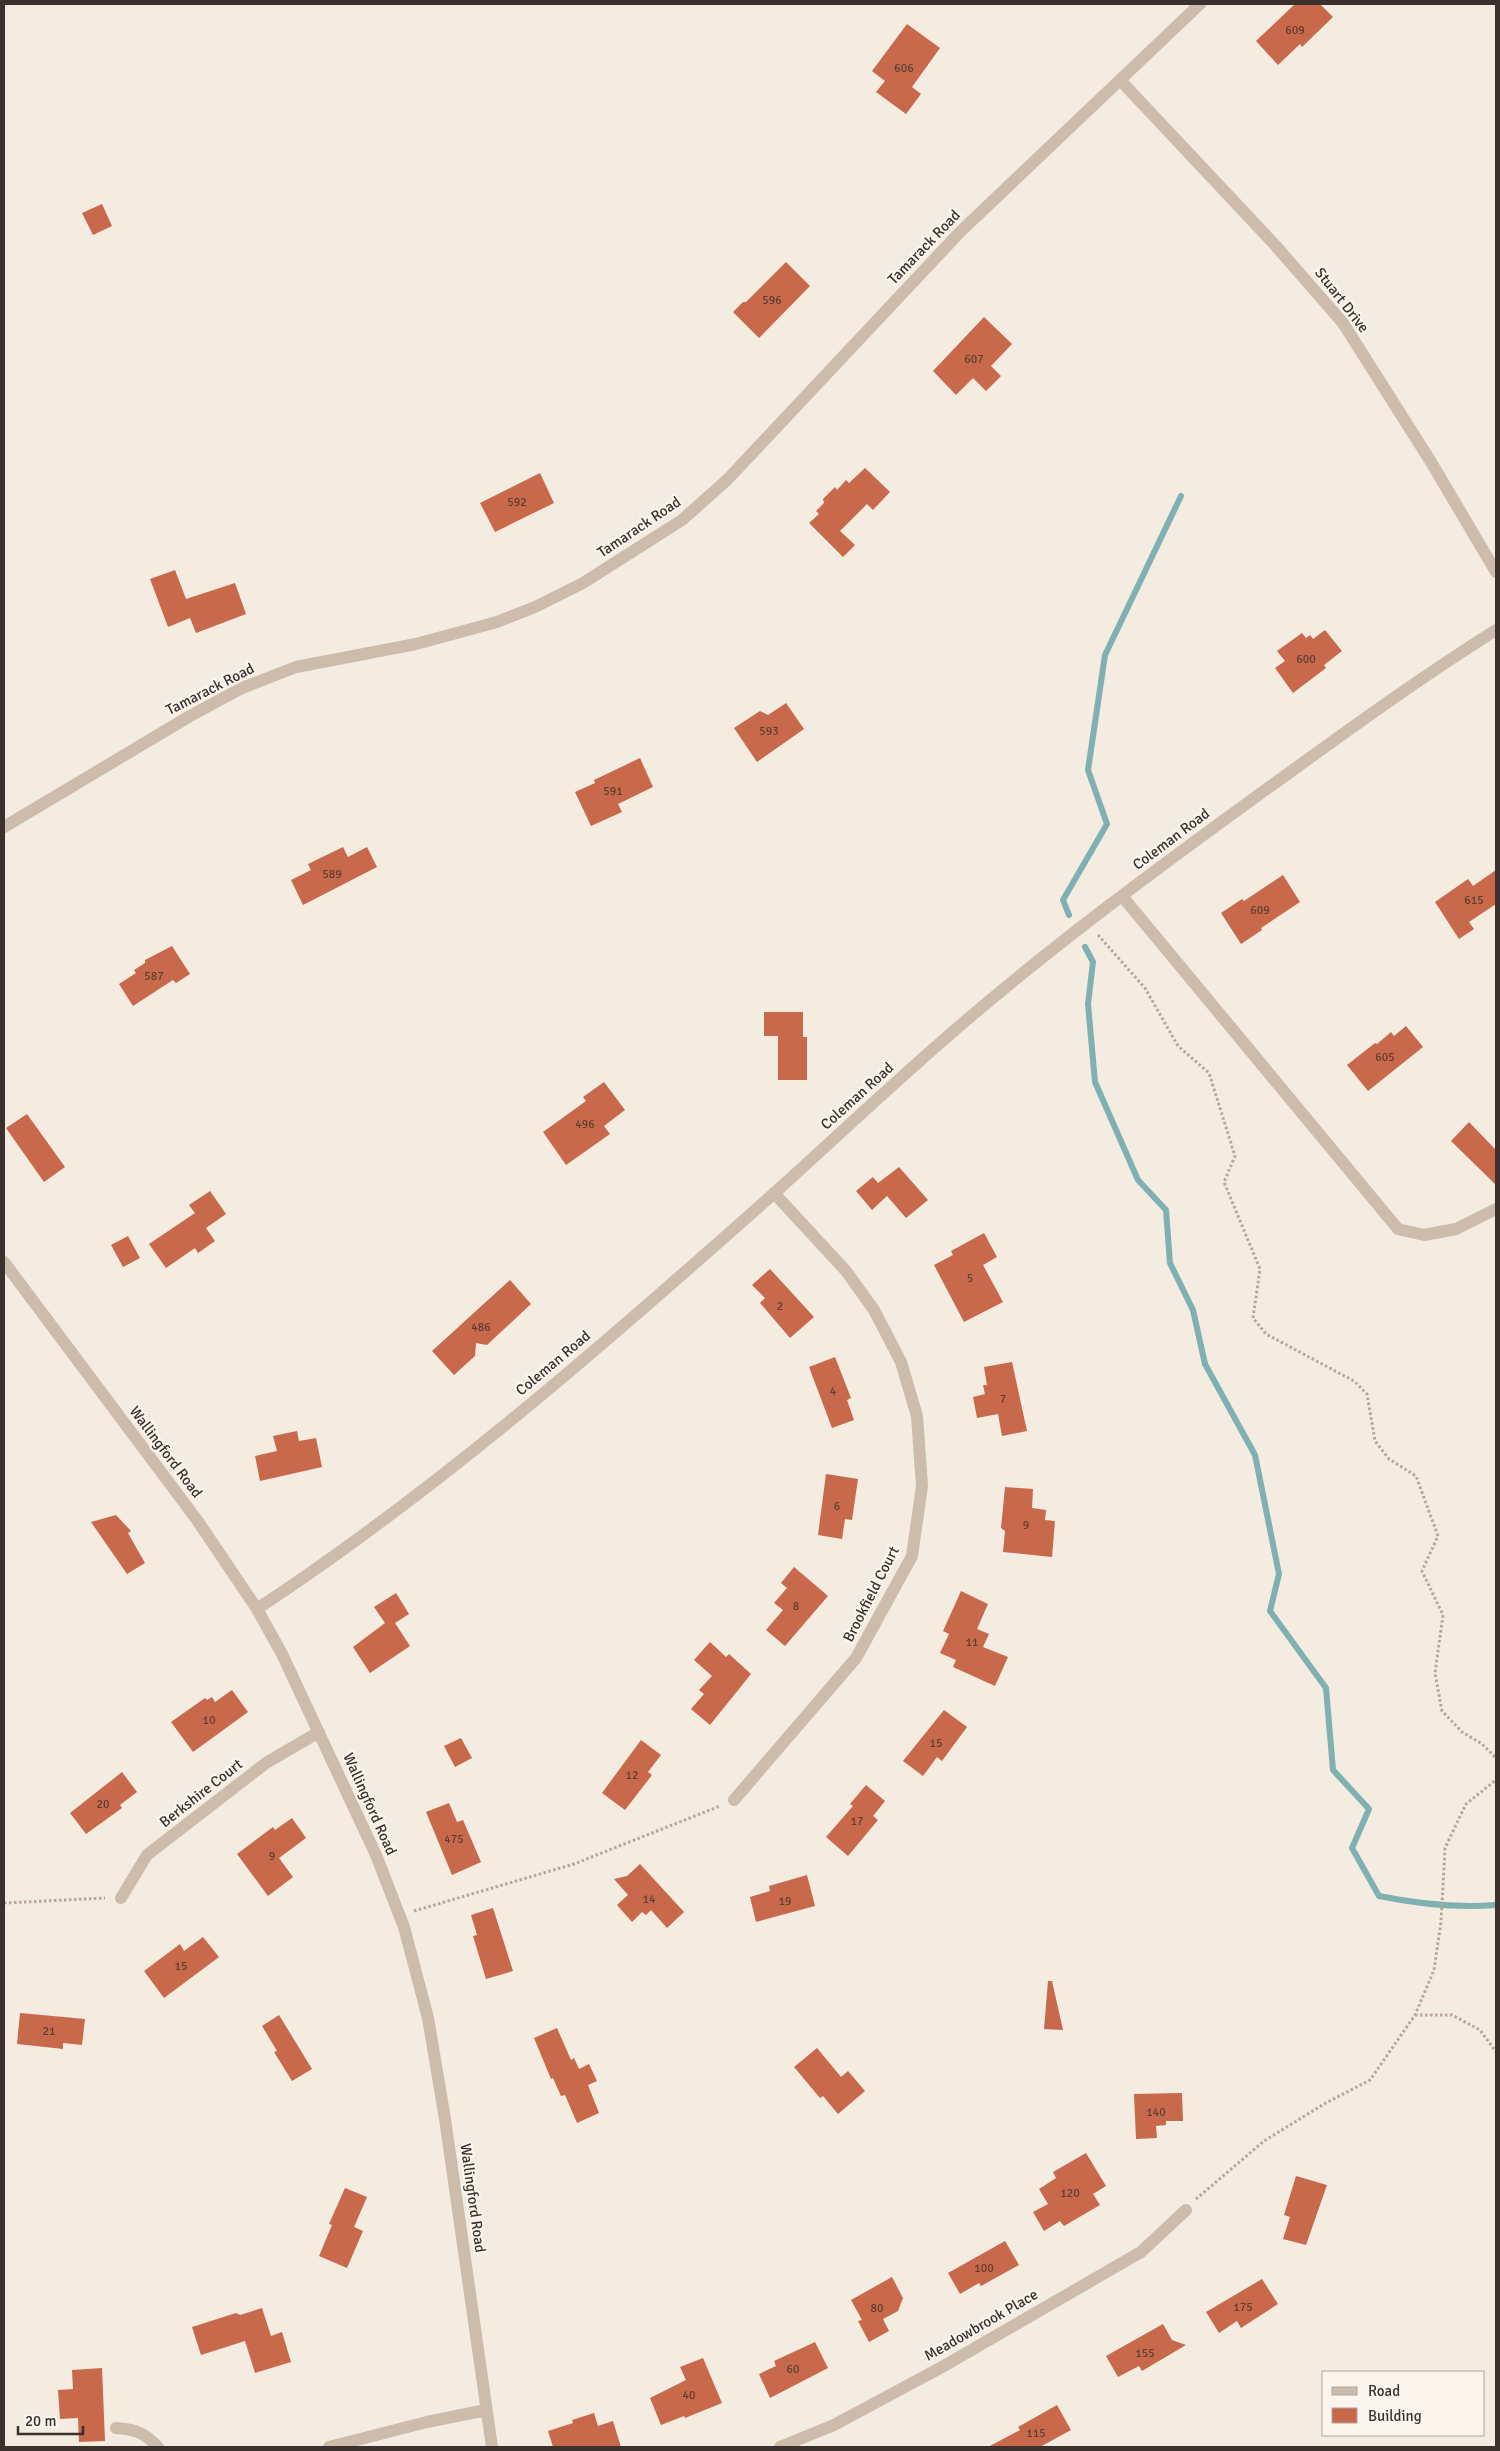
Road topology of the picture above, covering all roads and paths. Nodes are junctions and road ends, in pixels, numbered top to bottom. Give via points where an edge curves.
1 (1200, 4) edge
2 (1120, 80) junction
3 (1496, 572) edge
4 (1496, 630) edge
5 (4, 827) edge
6 (1122, 896) junction
7 (1088, 923) junction
8 (774, 1193) junction
9 (1496, 1209) edge
10 (4, 1262) edge
11 (257, 1609) junction
12 (319, 1732) junction
13 (1496, 1758) edge
14 (1496, 1780) edge
15 (734, 1800) joint
16 (121, 1898) joint
17 (4, 1903) edge
18 (400, 1916) junction
19 (1415, 2015) junction
20 (1496, 2052) edge
21 (1186, 2210) joint
22 (486, 2410) junction
23 (116, 2428) dead end
24 (158, 2447) edge
25 (329, 2447) edge
26 (492, 2447) edge
27 (780, 2447) edge

1 - 2 street, Tamarack Road
2 - 3 street, Stuart Drive via 1275,245 1343,323
2 - 5 street, Tamarack Road via 960,232 727,480 682,520 583,583 497,622 416,644 296,667 242,688
4 - 6 street, Coleman Road via 1391,699
6 - 7 street, Coleman Road
6 - 9 street via 1398,1229 1424,1235 1456,1229
7 - 8 street, Coleman Road via 949,1035
7 - 13 path via 1145,988 1178,1046 1209,1073 1235,1156 1224,1182 1260,1269 1252,1318 1266,1334 1354,1381 1367,1394 1375,1441 1389,1458 1416,1476 1438,1536 1422,1571 1443,1614 1435,1673 1442,1711 1462,1732 1482,1744
8 - 11 street, Coleman Road via 637,1314 470,1452
8 - 15 street, Brookfield Court via 846,1271 874,1310 901,1362 917,1416 922,1486 912,1556 856,1658
10 - 11 street, Wallingford Road via 192,1513
11 - 12 street, Wallingford Road
12 - 16 street, Berkshire Court via 266,1763 147,1854
12 - 18 street, Wallingford Road via 376,1855
14 - 19 path via 1466,1804 1445,1848 1441,1922 1434,1970
15 - 18 path via 574,1864
16 - 17 path
18 - 22 street, Wallingford Road via 417,1968 436,2059
19 - 20 path via 1452,2015 1480,2030
19 - 21 path via 1370,2080 1264,2141
21 - 27 street, Meadowbrook Place via 1142,2252 901,2389 834,2425
22 - 25 street
22 - 26 street, Wallingford Road
23 - 24 street via 135,2429

